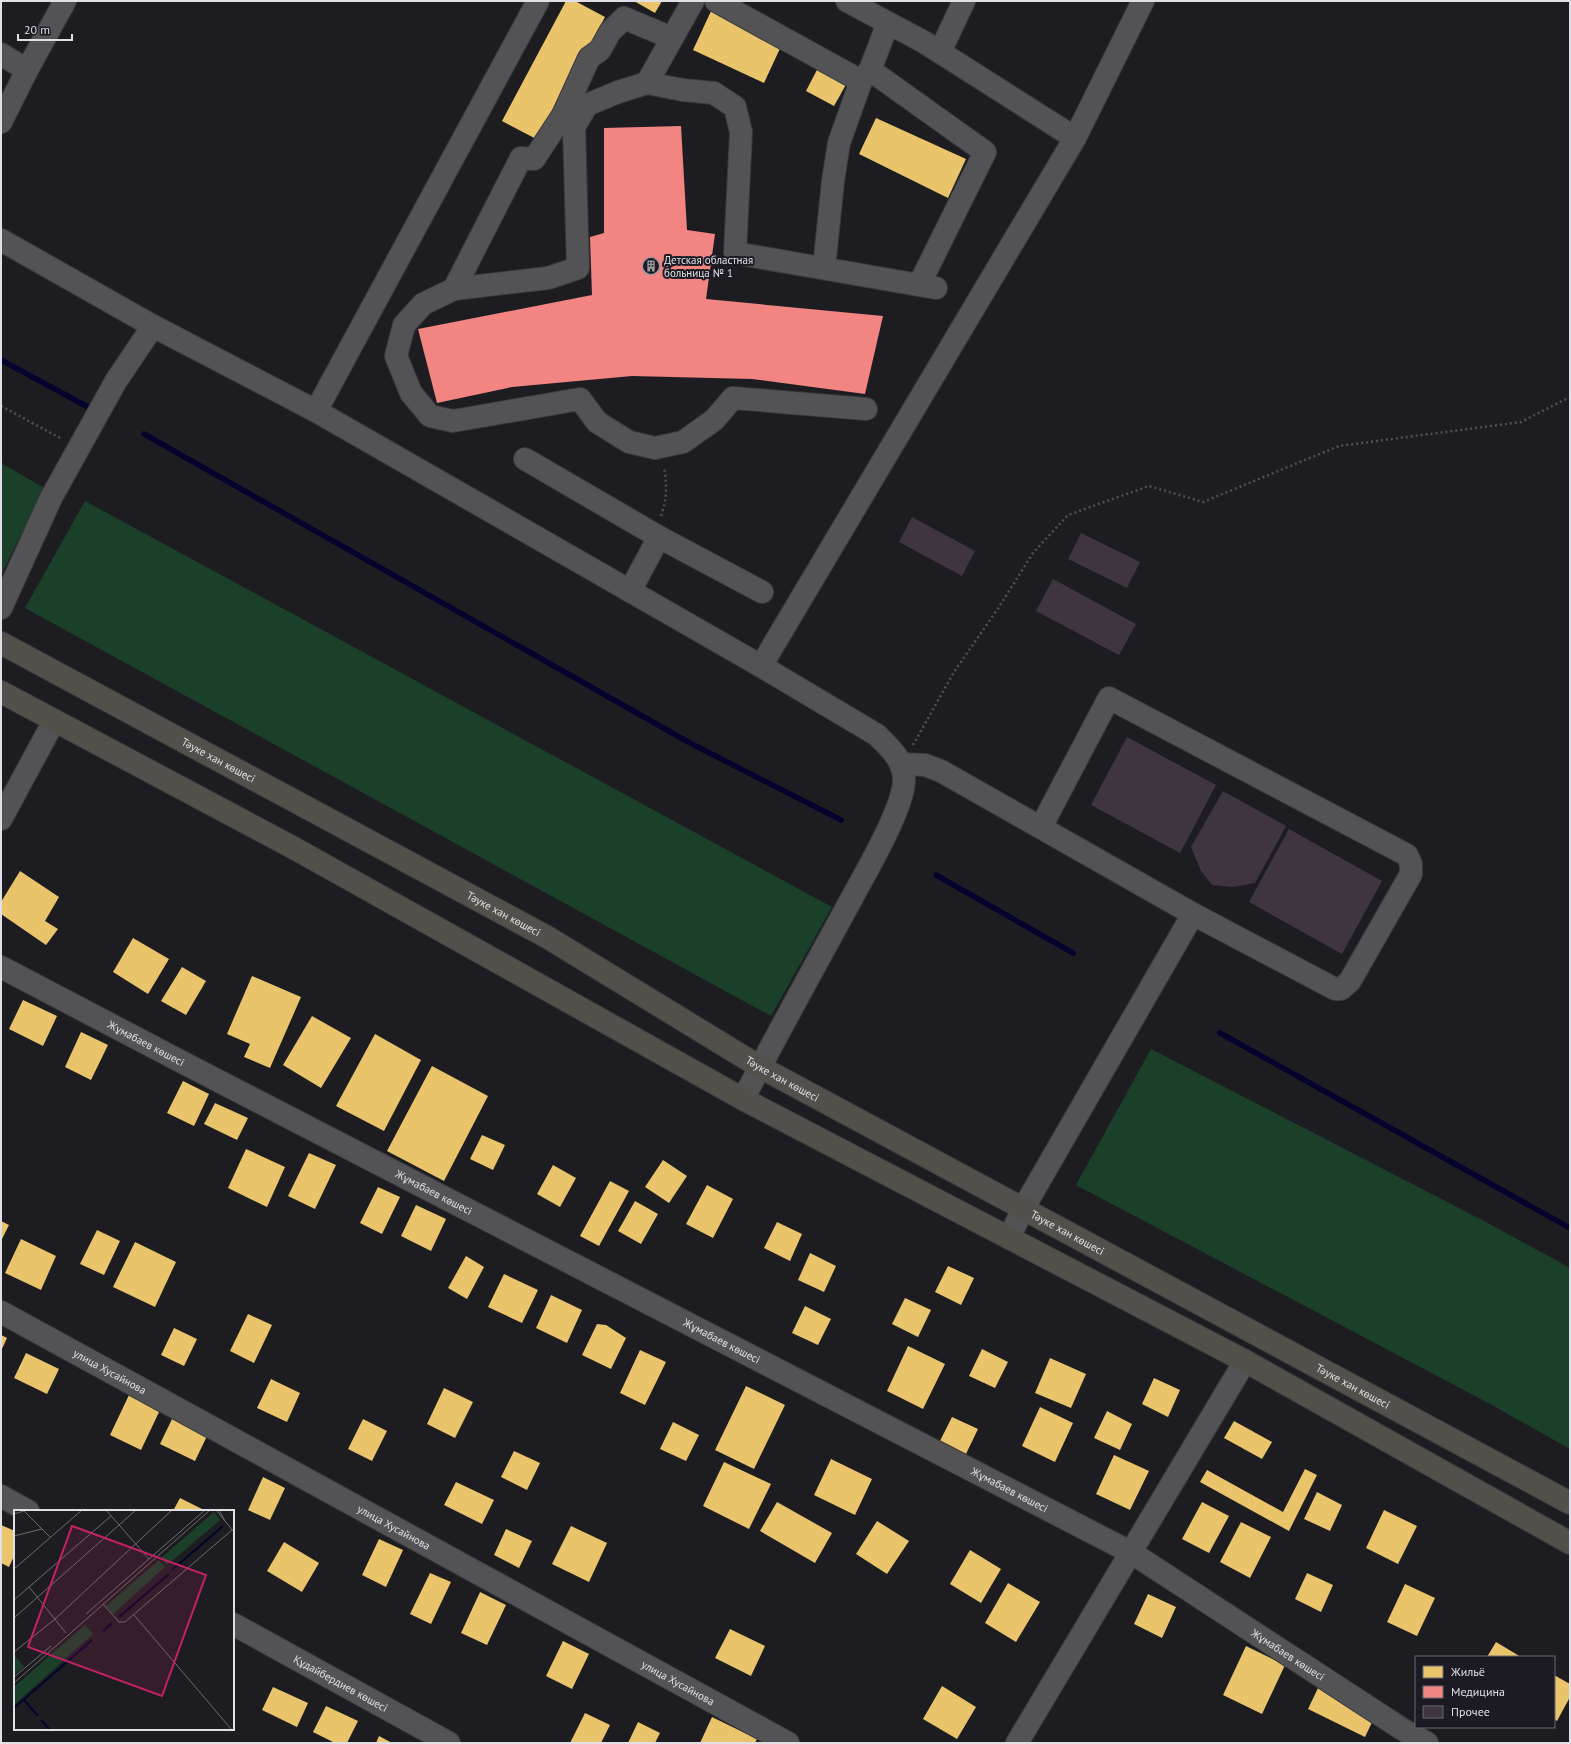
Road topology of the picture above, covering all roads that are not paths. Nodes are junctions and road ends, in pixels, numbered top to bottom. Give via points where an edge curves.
1 (66, 1) edge
2 (538, 1) edge
3 (693, 1) edge
4 (716, 1) edge
5 (846, 1) edge
6 (964, 1) edge
7 (1143, 1) edge
8 (888, 23) junction
9 (672, 38) junction
10 (940, 52) junction
11 (1, 54) edge
12 (27, 70) junction
13 (866, 76) junction
14 (647, 83) junction
15 (587, 105) junction
16 (563, 115) junction
17 (1, 122) edge
18 (1075, 138) junction
19 (1, 240) edge
20 (824, 268) junction
21 (454, 289) junction
22 (152, 326) junction
23 (866, 409) dead end
24 (316, 411) junction
25 (525, 458) dead end
26 (657, 535) junction
27 (630, 591) junction
28 (762, 592) dead end
29 (1, 608) edge
30 (1, 644) edge
31 (761, 666) junction
32 (1, 692) edge
33 (54, 721) junction
34 (902, 764) junction
35 (1, 819) edge
36 (1041, 827) junction
37 (1193, 914) junction
38 (1, 967) edge
39 (760, 1067) junction
40 (743, 1099) junction
41 (1023, 1209) junction
42 (1009, 1238) junction
43 (1, 1312) edge
44 (1245, 1361) junction
45 (1, 1496) edge
46 (1570, 1503) edge
47 (26, 1510) edge
48 (1570, 1543) edge
49 (1132, 1553) junction
50 (234, 1625) edge
51 (449, 1743) edge
52 (788, 1743) edge
53 (1017, 1743) edge
54 (1427, 1743) edge

1 - 12 street
2 - 24 street
3 - 9 street
4 - 13 street
5 - 8 street
6 - 10 street
7 - 18 street
8 - 10 street
8 - 13 street
9 - 14 street
9 - 16 street via 624,18 610,32 600,50 589,58
10 - 18 street
11 - 12 street
12 - 17 street
13 - 20 street via 839,143 832,181
13 - 20 street via 984,152 928,287
14 - 15 street
14 - 20 street via 714,93 735,107 741,132 735,253
15 - 16 street
15 - 21 street via 574,127 578,268 548,278
16 - 21 street via 534,160 521,158
18 - 31 street
19 - 22 street
21 - 23 street via 423,304 404,325 396,356 411,394 430,416 454,421 580,399 597,422 629,442 655,448 683,442 714,420 732,398
22 - 24 street
22 - 29 street via 116,380 51,498
24 - 27 street
25 - 26 street
26 - 27 street
26 - 28 street
27 - 31 street
30 - 39 main road, Тәуке хан көшесі via 547,937
31 - 34 street via 877,735 891,748
32 - 33 main road
33 - 35 street
33 - 40 main road via 292,847
34 - 36 street via 925,765 941,771
34 - 39 street via 904,780 901,801 870,864
36 - 37 street
36 - 37 street via 1109,698 1406,855 1411,864 1411,874 1350,981 1341,989 1335,989
37 - 41 street
38 - 49 street, Жұмабаев көшесі
39 - 40 street
39 - 41 main road, Тәуке хан көшесі
40 - 42 main road
41 - 42 street
41 - 46 main road, Тәуке хан көшесі
42 - 44 main road
43 - 52 street, улица Хусайнова
44 - 48 main road
44 - 49 street
45 - 47 street
49 - 53 street
49 - 54 street, Жұмабаев көшесі
50 - 51 street, Құдайбердиев көшесі

